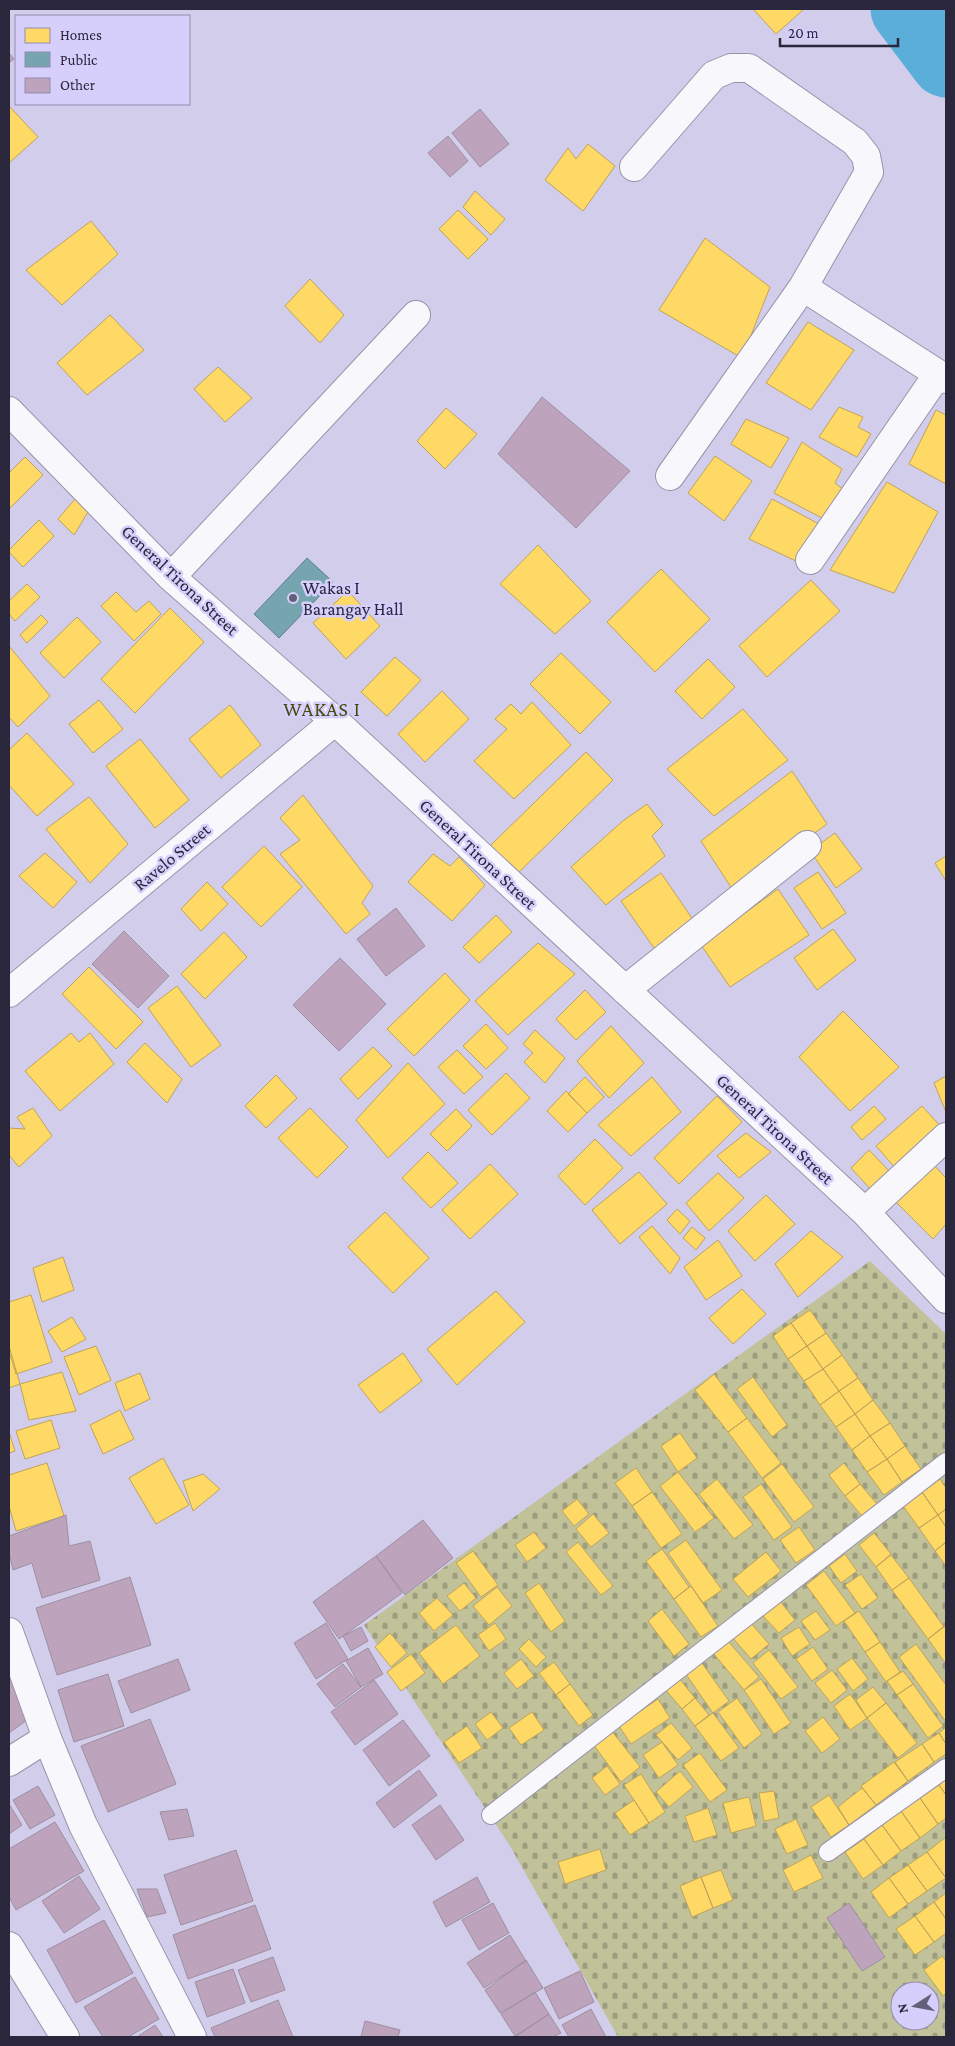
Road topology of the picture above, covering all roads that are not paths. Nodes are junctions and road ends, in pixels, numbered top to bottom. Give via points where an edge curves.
1 (634, 167) dead end
2 (803, 287) junction
3 (416, 316) dead end
4 (942, 376) edge
5 (9, 411) edge
6 (670, 476) dead end
7 (810, 560) dead end
8 (171, 576) junction
9 (335, 720) junction
10 (807, 846) dead end
11 (625, 990) junction
12 (9, 993) edge
13 (946, 1137) edge
14 (865, 1212) junction
15 (946, 1299) edge
16 (946, 1462) edge
17 (9, 1632) edge
18 (46, 1738) junction
19 (9, 1762) edge
20 (946, 1768) edge
21 (491, 1815) dead end
22 (828, 1852) dead end
23 (9, 1946) edge
24 (65, 2037) edge
25 (192, 2037) edge

1 - 2 street via 714,75 731,68 749,68 855,142 866,156 869,172
2 - 4 street
2 - 6 street
3 - 8 street
4 - 7 street
5 - 8 street, General Tirona Street
8 - 9 street, General Tirona Street
9 - 11 street, General Tirona Street
9 - 12 street, Ravelo Street
10 - 11 street
11 - 14 street, General Tirona Street
13 - 14 street
14 - 15 street, General Tirona Street
16 - 21 lane
17 - 18 street
18 - 19 street
18 - 25 street via 83,1825
20 - 22 lane
23 - 24 street

